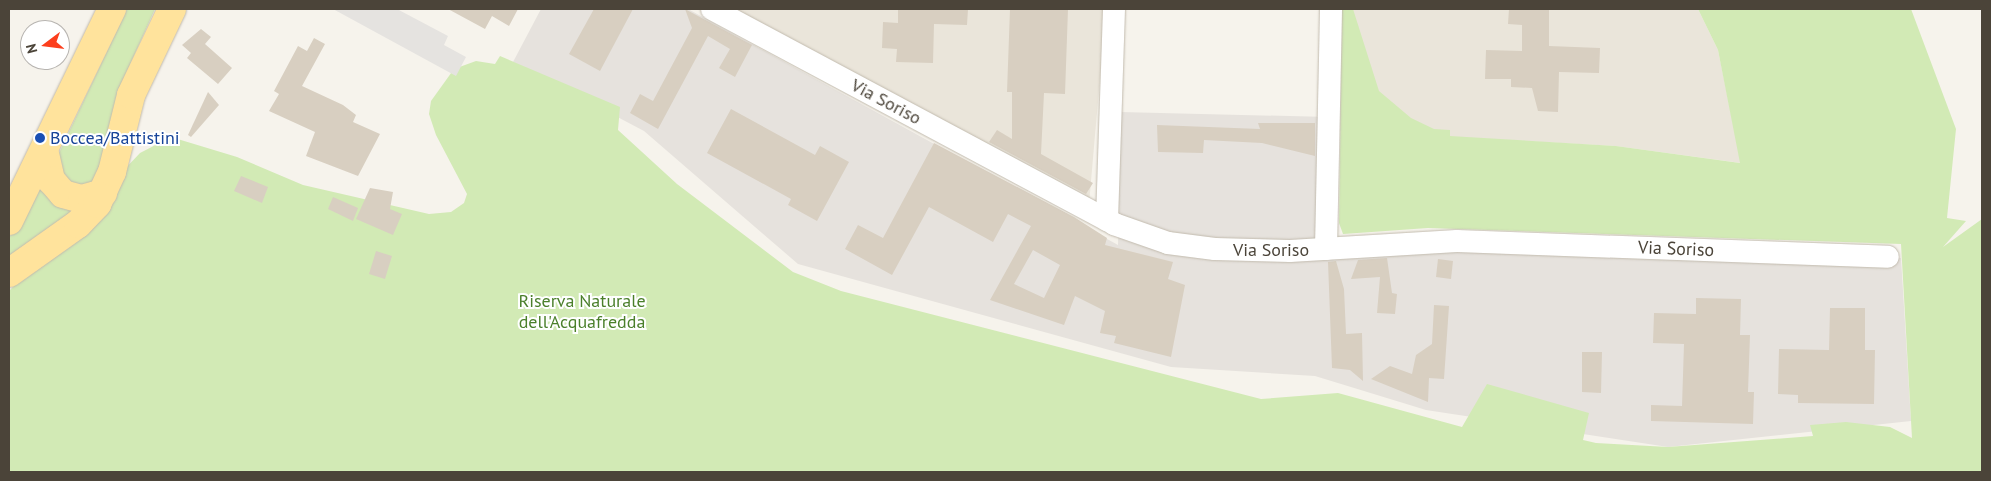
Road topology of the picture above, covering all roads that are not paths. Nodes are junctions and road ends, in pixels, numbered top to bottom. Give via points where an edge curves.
1 (112, 9) edge
2 (172, 9) edge
3 (712, 9) edge
4 (1114, 9) edge
5 (1331, 9) edge
6 (45, 154) junction
7 (103, 193) junction
8 (1107, 220) junction
9 (9, 221) edge
10 (1326, 249) junction
11 (1888, 257) dead end
12 (9, 273) edge

1 - 6 main road
2 - 7 main road via 131,95
3 - 8 street, Via Soriso
4 - 8 street
5 - 10 street
6 - 7 main road via 51,180 63,194 82,199
6 - 9 main road
7 - 12 main road via 78,224
8 - 10 street, Via Soriso via 1142,236 1204,248
10 - 11 street, Via Soriso via 1427,240

